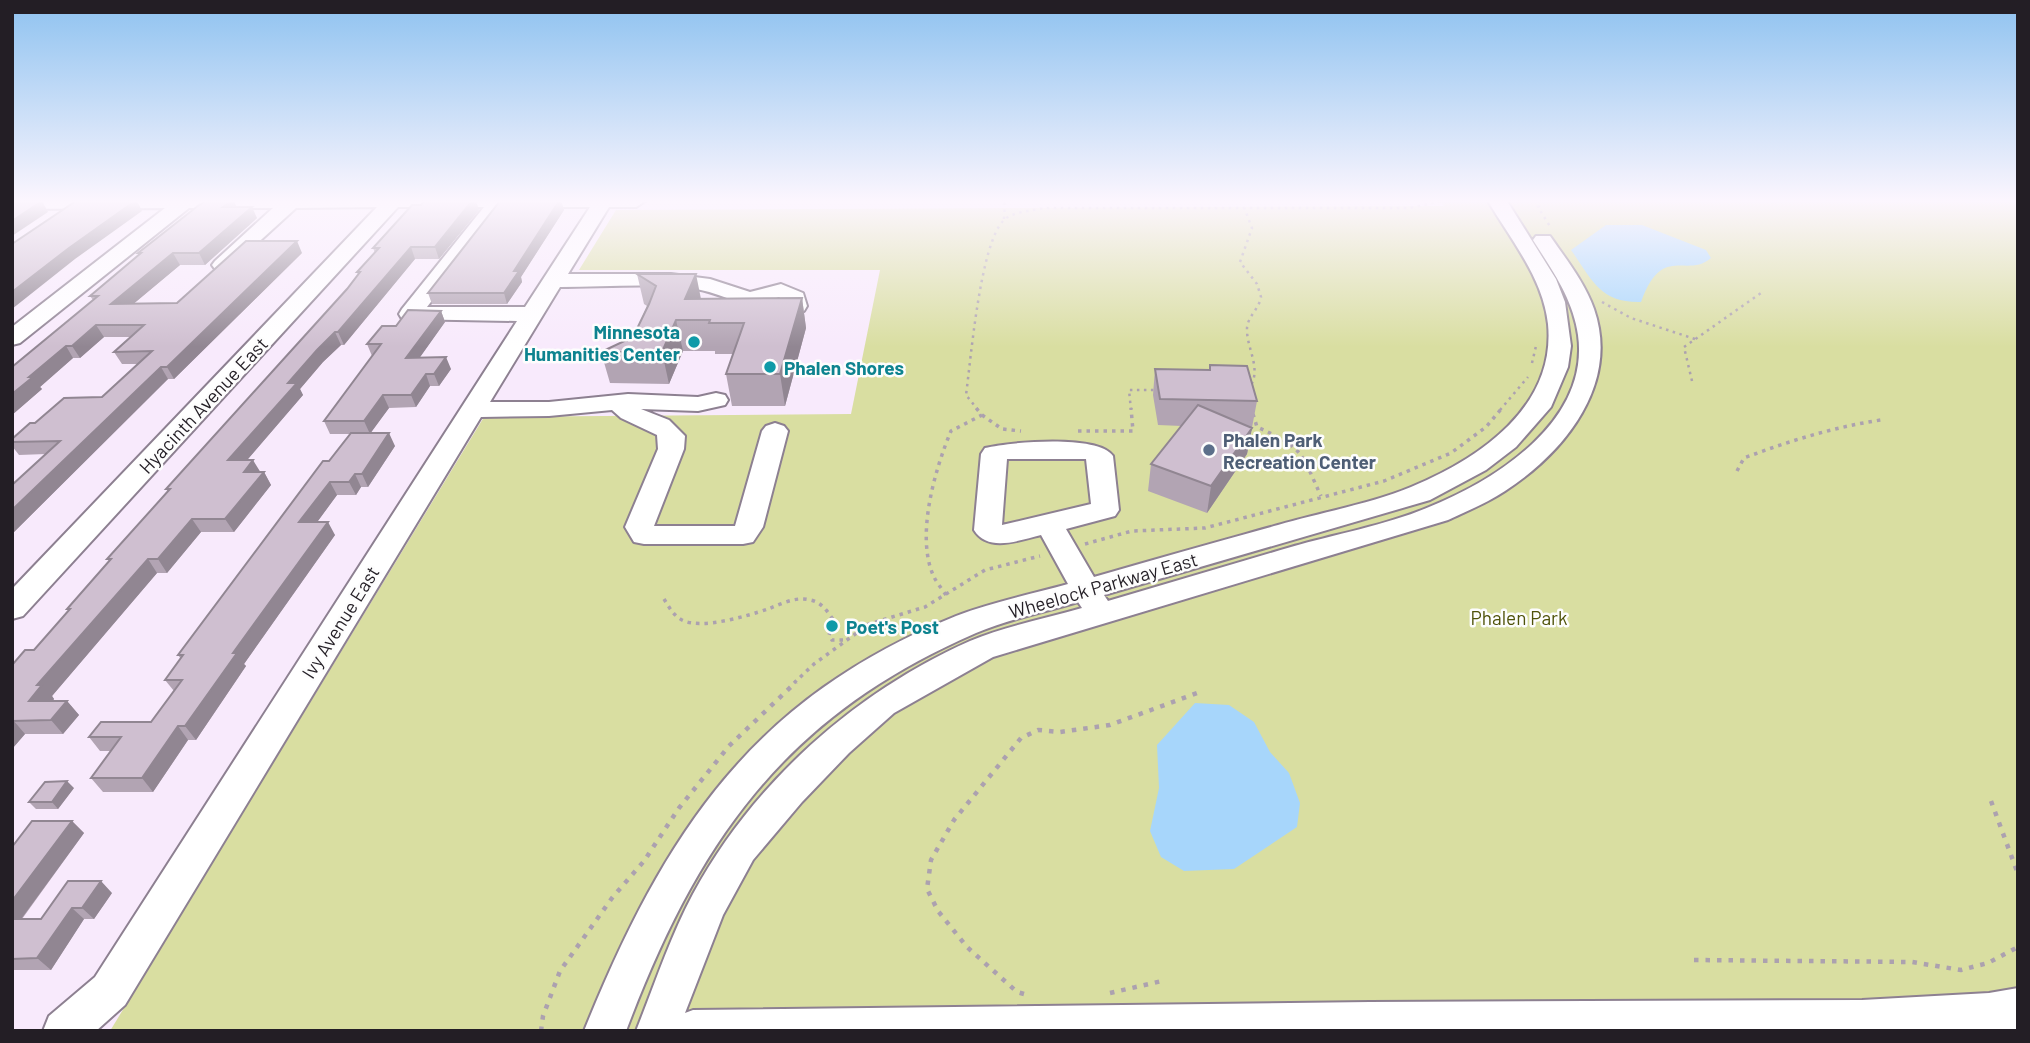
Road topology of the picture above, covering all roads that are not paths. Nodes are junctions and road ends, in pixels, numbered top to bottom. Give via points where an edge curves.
1 (125, 250) edge
2 (239, 250) edge
3 (349, 250) edge
4 (461, 250) edge
5 (573, 250) edge
6 (1527, 250) edge
7 (1550, 250) edge
8 (205, 281) edge
9 (553, 281) junction
10 (750, 299) edge
11 (533, 314) junction
12 (12, 338) edge
13 (716, 400) dead end
14 (615, 402) junction
15 (473, 410) junction
16 (775, 431) dead end
17 (1050, 525) junction
18 (1093, 602) junction
19 (12, 608) edge
20 (2018, 1009) edge
21 (1371, 1027) edge
22 (64, 1031) edge
23 (605, 1031) edge
24 (657, 1031) edge
25 (693, 1031) edge

1 - 12 street
2 - 8 street
3 - 19 street, Hyacinth Avenue East
4 - 11 street via 410,314
5 - 9 street, Ivy Avenue East
6 - 18 street, Wheelock Parkway East via 1545,279 1562,339 1557,368 1529,422 1496,450 1420,494
7 - 18 street, Wheelock Parkway East via 1584,311 1592,346 1588,376 1575,410 1535,457 1495,485 1438,514
9 - 10 street via 707,284
9 - 11 street, Ivy Avenue East
11 - 15 street, Ivy Avenue East
13 - 14 street
14 - 15 street
14 - 16 street via 624,412 667,429 672,436 639,527 644,535 743,535
15 - 22 street, Ivy Avenue East via 110,991
17 - 17 street via 1105,510 1100,456 1091,451 994,454 988,530 1002,535
17 - 18 street
18 - 23 street, Wheelock Parkway East via 969,623 906,652 789,734 737,787 695,845 653,923
18 - 24 street, Wheelock Parkway East via 1050,629 982,649 882,704 836,743 740,848 706,908
20 - 21 street via 1861,1021
21 - 25 street

